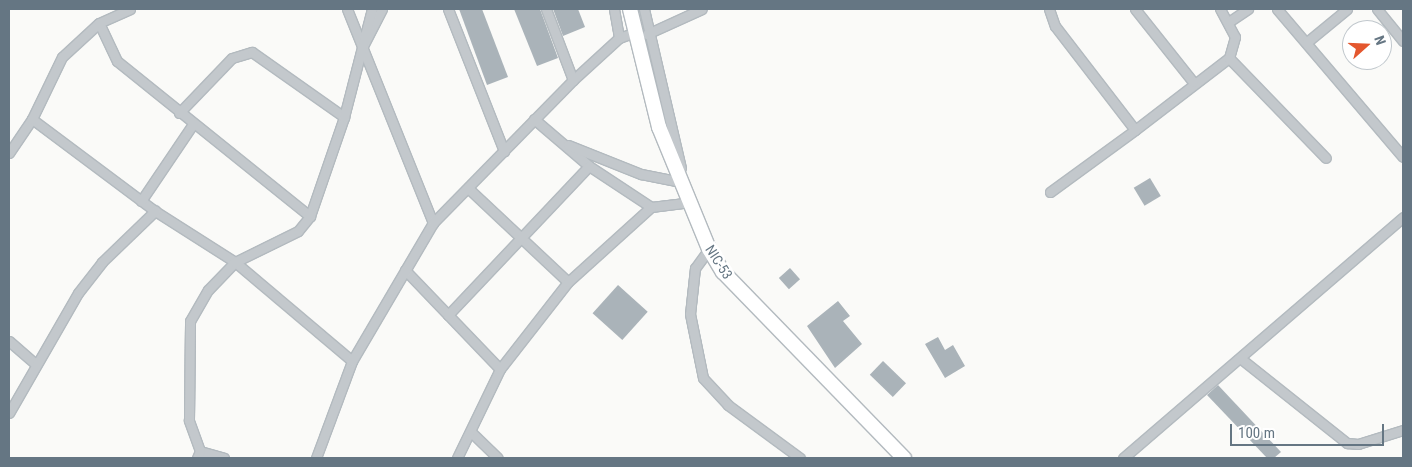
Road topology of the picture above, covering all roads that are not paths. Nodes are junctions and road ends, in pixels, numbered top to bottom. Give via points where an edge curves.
1 (130, 9) edge
2 (347, 9) edge
3 (372, 9) edge
4 (382, 9) edge
5 (448, 9) edge
6 (546, 9) edge
7 (614, 9) edge
8 (630, 9) edge
9 (644, 9) edge
10 (702, 9) edge
11 (1049, 9) edge
12 (1136, 9) edge
13 (1220, 9) edge
14 (1248, 9) edge
15 (1277, 9) edge
16 (1347, 9) edge
17 (1377, 9) edge
18 (1230, 21) junction
19 (100, 23) junction
20 (633, 33) junction
21 (647, 34) junction
22 (619, 38) junction
23 (1403, 41) edge
24 (1307, 42) junction
25 (361, 50) junction
26 (1229, 58) junction
27 (573, 80) junction
28 (1193, 82) junction
29 (179, 113) junction
30 (344, 116) junction
31 (32, 119) junction
32 (534, 119) junction
33 (192, 124) junction
34 (1135, 130) junction
35 (561, 142) junction
36 (504, 151) junction
37 (9, 153) edge
38 (1403, 157) edge
39 (1326, 158) dead end
40 (589, 166) junction
41 (681, 182) junction
42 (468, 188) junction
43 (1050, 192) dead end
44 (141, 201) junction
45 (689, 202) junction
46 (651, 207) junction
47 (155, 211) junction
48 (310, 216) junction
49 (1403, 217) edge
50 (433, 223) junction
51 (520, 235) junction
52 (709, 249) junction
53 (235, 262) junction
54 (404, 270) junction
55 (568, 282) junction
56 (448, 315) junction
57 (9, 341) edge
58 (1240, 358) junction
59 (352, 361) junction
60 (35, 364) junction
61 (500, 370) junction
62 (9, 413) edge
63 (1403, 430) edge
64 (472, 432) junction
65 (199, 455) edge
66 (224, 458) edge
67 (316, 458) edge
68 (457, 458) edge
69 (498, 458) edge
70 (800, 458) edge
71 (904, 458) edge
72 (1123, 458) edge

1 - 19 street
2 - 25 street
3 - 25 street
4 - 25 street
5 - 36 street
6 - 27 street
7 - 22 street
8 - 20 main road, NIC-53 / NIC-53
9 - 21 street
10 - 21 street
11 - 34 street via 1055,26
12 - 28 street
13 - 18 street
14 - 18 street
15 - 24 street
16 - 24 street
17 - 23 street
18 - 26 street via 1235,37
19 - 29 street via 117,61
19 - 31 street via 62,57
20 - 22 street
20 - 41 main road, NIC-53 / NIC-53 via 659,127
21 - 45 street
22 - 27 street
24 - 38 street
25 - 30 street
25 - 50 street
26 - 28 street
26 - 39 street
27 - 32 street
28 - 34 street
29 - 30 street via 232,58 252,52
29 - 33 street
30 - 48 street
31 - 37 street
31 - 44 street
32 - 35 street
32 - 36 street
33 - 44 street
33 - 48 street
34 - 43 street
35 - 40 street
35 - 41 street via 641,174
36 - 42 street
40 - 46 street
40 - 51 street
41 - 45 main road, NIC-53 / NIC-53
42 - 50 street
42 - 51 street
44 - 47 street
45 - 46 street
45 - 52 main road, NIC-53 / NIC-53
46 - 55 street
47 - 53 street
47 - 60 street via 102,262 78,293
48 - 53 street via 298,232
49 - 58 street
50 - 54 street
51 - 55 street
51 - 56 street
52 - 70 street via 695,268 690,314 703,378 728,405
52 - 71 main road, NIC-53 / NIC-53 via 723,272 784,339
53 - 59 street
53 - 65 street via 208,290 190,321 189,420
54 - 56 street
54 - 59 street
55 - 61 street
56 - 61 street
57 - 60 street
58 - 63 street via 1347,442 1358,444
58 - 72 street
59 - 67 street
60 - 62 street
61 - 64 street
64 - 68 street
64 - 69 street
65 - 66 street

